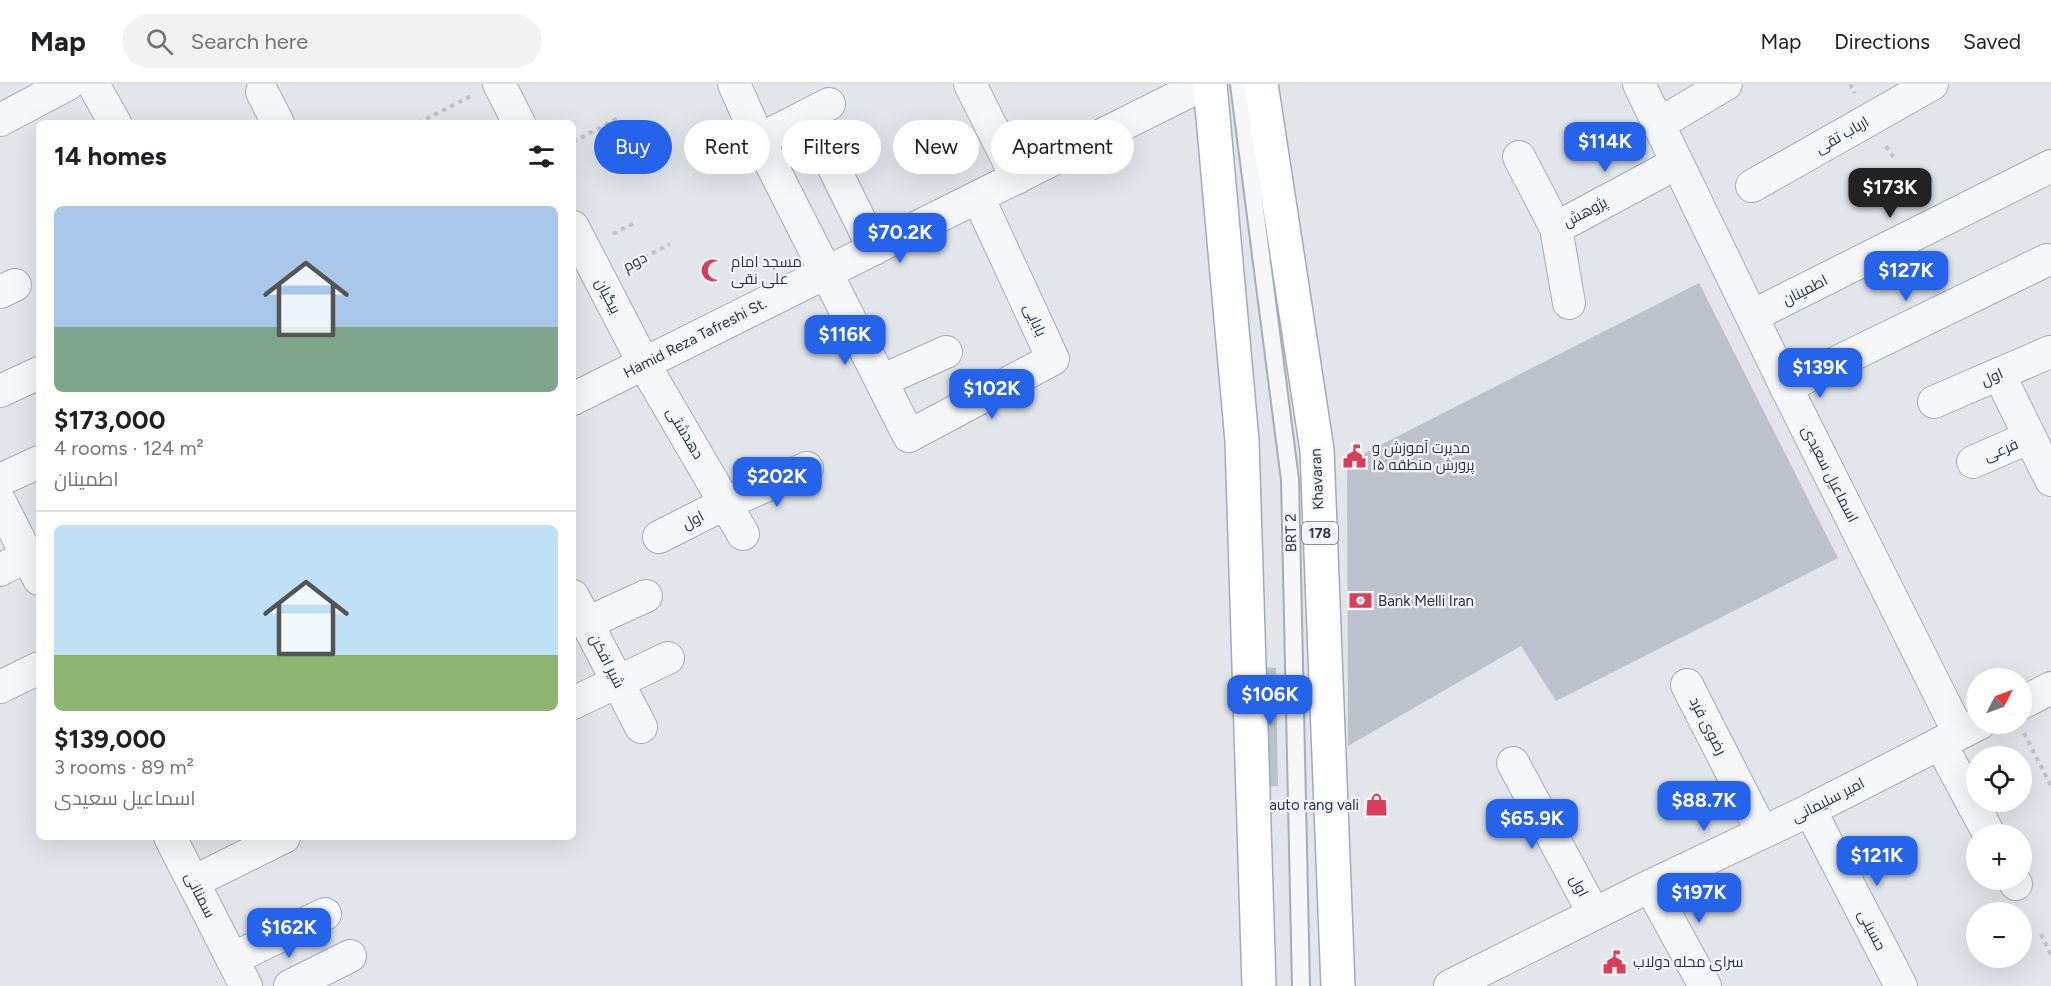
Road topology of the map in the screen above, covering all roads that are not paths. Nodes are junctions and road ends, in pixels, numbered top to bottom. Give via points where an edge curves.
1 (68, 84) edge
2 (93, 84) edge
3 (734, 84) edge
4 (970, 84) edge
5 (1204, 84) edge
6 (1210, 84) edge
7 (1239, 84) edge
8 (1261, 84) edge
9 (1639, 84) edge
10 (1726, 84) edge
11 (1932, 84) edge
12 (485, 90) edge
13 (262, 92) dead end
14 (829, 104) dead end
15 (0, 120) edge
16 (113, 120) edge
17 (276, 120) edge
18 (516, 120) edge
19 (750, 120) edge
20 (1659, 124) junction
21 (770, 134) edge
22 (1519, 156) dead end
23 (770, 162) edge
24 (1677, 163) junction
25 (2051, 166) edge
26 (837, 174) edge
27 (1017, 177) junction
28 (1752, 186) dead end
29 (978, 197) junction
30 (1556, 228) junction
31 (576, 233) edge
32 (874, 249) junction
33 (2047, 260) dead end
34 (826, 273) junction
35 (1569, 303) dead end
36 (1752, 316) junction
37 (946, 352) dead end
38 (2050, 352) edge
39 (644, 364) junction
40 (36, 374) edge
41 (1999, 374) junction
42 (881, 381) junction
43 (1786, 387) junction
44 (0, 391) edge
45 (576, 398) edge
46 (1934, 402) dead end
47 (2030, 438) junction
48 (1973, 462) dead end
49 (36, 463) edge
50 (807, 468) dead end
51 (0, 480) edge
52 (2051, 480) edge
53 (0, 502) edge
54 (726, 503) junction
55 (743, 534) dead end
56 (659, 537) dead end
57 (22, 568) edge
58 (646, 596) dead end
59 (580, 610) edge
60 (668, 658) dead end
61 (36, 669) edge
62 (617, 682) junction
63 (1687, 684) dead end
64 (0, 687) edge
65 (2051, 688) edge
66 (2032, 698) edge
67 (576, 701) edge
68 (641, 727) dead end
69 (1960, 733) edge
70 (1513, 763) dead end
71 (1810, 810) junction
72 (1986, 824) edge
73 (1762, 832) junction
74 (172, 840) edge
75 (278, 840) edge
76 (193, 882) junction
77 (1650, 886) junction
78 (326, 914) dead end
79 (1594, 914) junction
80 (350, 956) dead end
81 (239, 972) edge
82 (290, 986) edge
83 (1259, 986) edge
84 (1301, 986) edge
85 (1338, 986) edge
86 (1450, 986) edge
87 (1705, 986) edge
88 (1901, 986) edge

1 - 15 street
2 - 16 street
3 - 19 street
4 - 27 street
5 - 27 street, Hamid Reza Tafreshi St.
6 - 83 main road via 1242,441
7 - 84 lane, BRT 2 via 1290,480
8 - 85 main road, Khavaran / 178 via 1317,450
9 - 20 street, اسماعیل سعیدی
10 - 20 street
11 - 28 street, ارباب تقی
12 - 18 street
13 - 17 street
14 - 21 street
20 - 24 street, اسماعیل سعیدی
22 - 30 street, پژوهش
23 - 34 street
24 - 30 street, پژوهش
24 - 36 street, اسماعیل سعیدی
25 - 36 street, اطمینان
26 - 32 street
27 - 29 street, Hamid Reza Tafreshi St.
29 - 32 street, Hamid Reza Tafreshi St.
29 - 42 street, بابایی via 1053,359 909,436
30 - 35 street, پژوهش
31 - 39 street, بیگیان
32 - 34 street, Hamid Reza Tafreshi St.
33 - 43 street
34 - 39 street, Hamid Reza Tafreshi St.
34 - 42 street
36 - 43 street, اسماعیل سعیدی
37 - 42 street
38 - 41 street, اول
39 - 45 street, Hamid Reza Tafreshi St.
39 - 54 street, دهدشتی
40 - 44 street
41 - 46 street, اول
41 - 47 street
43 - 69 street, اسماعیل سعیدی
47 - 48 street, فرعی
47 - 52 street
49 - 51 street
50 - 54 street
53 - 57 street
54 - 55 street, دهدشتی
54 - 56 street, اول
58 - 59 street
59 - 62 street, شیر افکن
60 - 62 street
61 - 64 street
62 - 67 street
62 - 68 street, شیر افکن
63 - 73 street, رضوی فرد
65 - 66 street
69 - 71 street, امیر سلیمانی
69 - 72 street, اسماعیل سعیدی
70 - 79 street, اول
71 - 73 street, امیر سلیمانی
71 - 88 street, حسینی
73 - 77 street, امیر سلیمانی
74 - 76 street, سمنانی
75 - 76 street
76 - 81 street, سمنانی
77 - 79 street, امیر سلیمانی
77 - 87 street
78 - 81 street
79 - 86 street, امیر سلیمانی
80 - 82 street

